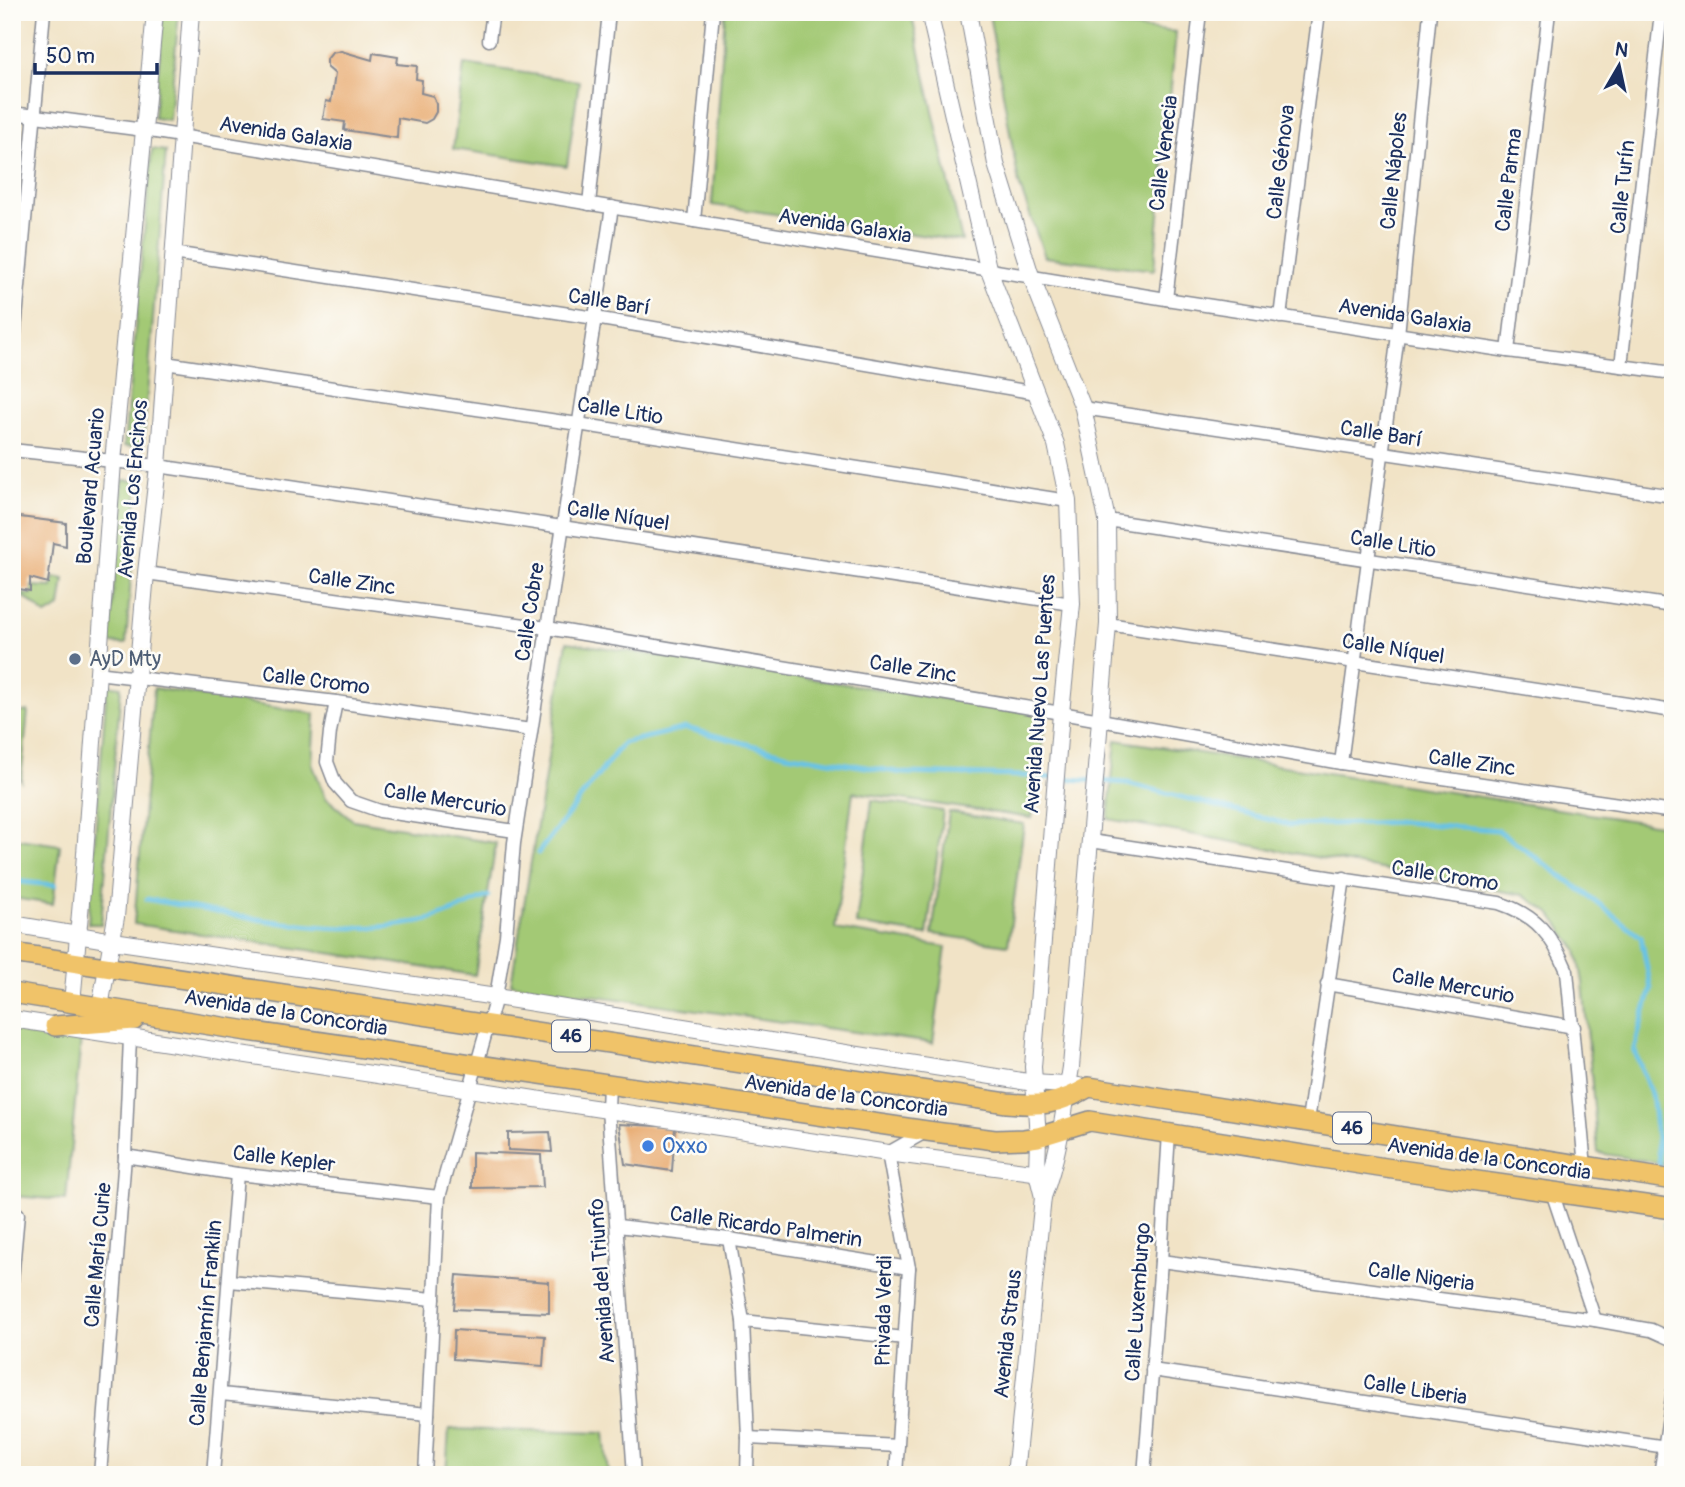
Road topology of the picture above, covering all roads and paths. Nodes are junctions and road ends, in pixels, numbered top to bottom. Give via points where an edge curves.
1 (44, 12) edge
2 (155, 12) edge
3 (191, 12) edge
4 (493, 12) edge
5 (609, 12) edge
6 (713, 12) edge
7 (929, 12) edge
8 (968, 12) edge
9 (1200, 12) edge
10 (1319, 12) edge
11 (1430, 12) edge
12 (1549, 12) edge
13 (1661, 12) edge
14 (489, 40) dead end
15 (12, 113) edge
16 (34, 116) junction
17 (144, 130) junction
18 (181, 136) junction
19 (589, 204) junction
20 (612, 207) junction
21 (694, 221) junction
22 (19, 232) edge
23 (173, 253) junction
24 (988, 268) junction
25 (1031, 276) junction
26 (1166, 299) junction
27 (1280, 317) junction
28 (595, 318) junction
29 (1398, 335) junction
30 (13, 343) edge
31 (1508, 351) junction
32 (12, 363) edge
33 (165, 363) junction
34 (1621, 366) junction
35 (1673, 373) edge
36 (1037, 393) junction
37 (1083, 408) junction
38 (578, 424) junction
39 (12, 450) edge
40 (1381, 453) junction
41 (113, 462) junction
42 (158, 466) junction
43 (1673, 496) edge
44 (1068, 500) junction
45 (1107, 520) junction
46 (562, 527) junction
47 (1367, 558) junction
48 (146, 573) junction
49 (1072, 604) junction
50 (1673, 606) edge
51 (1108, 624) junction
52 (547, 628) junction
53 (1355, 662) junction
54 (97, 673) junction
55 (136, 679) junction
56 (336, 702) junction
57 (1673, 712) edge
58 (1060, 713) junction
59 (1100, 720) junction
60 (531, 730) junction
61 (1341, 763) junction
62 (1673, 811) edge
63 (515, 831) junction
64 (1091, 841) junction
65 (1344, 878) junction
66 (12, 924) edge
67 (78, 935) junction
68 (113, 941) junction
69 (12, 953) edge
70 (76, 963) junction
71 (108, 969) junction
72 (1327, 984) junction
73 (12, 993) edge
74 (496, 997) junction
75 (72, 1003) junction
76 (100, 1007) junction
77 (169, 1018) junction
78 (12, 1019) edge
79 (489, 1024) junction
80 (55, 1026) junction
81 (1574, 1027) junction
82 (130, 1038) junction
83 (478, 1065) junction
84 (1034, 1083) junction
85 (609, 1084) junction
86 (471, 1089) junction
87 (1068, 1093) junction
88 (1035, 1105) junction
89 (608, 1109) junction
90 (1308, 1121) junction
91 (1062, 1129) junction
92 (927, 1131) junction
93 (1169, 1133) junction
94 (1038, 1137) junction
95 (888, 1153) junction
96 (125, 1156) junction
97 (1586, 1167) junction
98 (237, 1174) junction
99 (1044, 1174) junction
100 (1673, 1180) edge
101 (1552, 1192) junction
102 (439, 1197) junction
103 (1673, 1209) edge
104 (18, 1214) dead end
105 (618, 1226) junction
106 (729, 1239) junction
107 (1161, 1261) junction
108 (909, 1268) junction
109 (13, 1272) edge
110 (229, 1281) junction
111 (434, 1299) junction
112 (1595, 1320) junction
113 (743, 1321) junction
114 (905, 1338) junction
115 (1673, 1340) edge
116 (1152, 1370) junction
117 (1673, 1391) edge
118 (220, 1394) junction
119 (428, 1414) junction
120 (748, 1438) junction
121 (898, 1446) junction
122 (1669, 1448) edge
123 (100, 1475) edge
124 (213, 1475) edge
125 (425, 1475) edge
126 (634, 1475) edge
127 (747, 1475) edge
128 (896, 1475) edge
129 (1015, 1475) edge
130 (1144, 1475) edge
131 (1660, 1475) edge

1 - 16 street
2 - 17 street, Boulevard Acuario
3 - 18 street, Avenida Los Encinos
4 - 14 street
5 - 19 street
6 - 21 street
7 - 24 street, Avenida Nuevo Las Puentes
8 - 25 street via 996,164
9 - 26 street, Calle Venecia
10 - 27 street, Calle Génova
11 - 29 street, Calle Nápoles
12 - 31 street, Calle Parma
13 - 34 street, Calle Turín
15 - 16 street, Avenida Galaxia
16 - 17 street, Avenida Galaxia
16 - 22 street
17 - 18 street, Avenida Galaxia
17 - 41 street, Boulevard Acuario
18 - 19 street, Avenida Galaxia
18 - 23 street, Avenida Los Encinos
19 - 20 street, Avenida Galaxia
20 - 21 street, Avenida Galaxia
20 - 28 street, Calle Cobre
21 - 24 street, Avenida Galaxia
22 - 30 street
23 - 28 street, Calle Barí
23 - 33 street, Avenida Los Encinos
24 - 25 street, Avenida Galaxia
24 - 36 street, Avenida Nuevo Las Puentes
25 - 26 street, Avenida Galaxia
25 - 37 street
26 - 27 street, Avenida Galaxia
27 - 29 street, Avenida Galaxia
28 - 36 street, Calle Barí
28 - 38 street, Calle Cobre
29 - 31 street, Avenida Galaxia
29 - 40 street, Calle Nápoles
30 - 32 street
31 - 34 street, Avenida Galaxia
33 - 38 street, Calle Litio
33 - 42 street, Avenida Los Encinos
34 - 35 street, Avenida Galaxia
36 - 44 street, Avenida Nuevo Las Puentes via 1056,444
37 - 40 street, Calle Barí
37 - 45 street
38 - 44 street, Calle Litio
38 - 46 street, Calle Cobre
39 - 41 street, Calle Níquel
40 - 43 street, Calle Barí
40 - 47 street, Calle Nápoles
41 - 42 street, Calle Níquel
41 - 54 street, Boulevard Acuario
42 - 46 street, Calle Níquel
42 - 48 street, Avenida Los Encinos
44 - 49 street, Avenida Nuevo Las Puentes
45 - 47 street, Calle Litio
45 - 51 street
46 - 49 street, Calle Níquel
46 - 52 street, Calle Cobre
47 - 50 street, Calle Litio
47 - 53 street, Calle Nápoles
48 - 52 street, Calle Zinc
48 - 55 street, Avenida Los Encinos
49 - 58 street, Avenida Nuevo Las Puentes
51 - 53 street, Calle Níquel
51 - 59 street
52 - 58 street, Calle Zinc
52 - 60 street, Calle Cobre
53 - 57 street, Calle Níquel
53 - 61 street, Calle Nápoles
54 - 55 street, Calle Cromo
54 - 67 street, Boulevard Acuario
55 - 56 street, Calle Cromo
55 - 68 street, Avenida Los Encinos
56 - 60 street, Calle Cromo
56 - 63 street, Calle Mercurio via 327,761 335,783 351,801 380,811
58 - 59 street, Calle Zinc
58 - 84 street, Avenida Nuevo Las Puentes
59 - 61 street, Calle Zinc
59 - 64 street
60 - 63 street, Calle Cobre
61 - 62 street, Calle Zinc
63 - 74 street, Calle Cobre
64 - 65 street, Calle Cromo
64 - 87 street
65 - 72 street
65 - 81 street, Calle Cromo via 1499,903 1530,916 1545,930 1567,971
66 - 67 street, Avenida de la Concordia
67 - 68 street, Avenida de la Concordia
67 - 70 street, Boulevard Acuario
68 - 71 street, Avenida Los Encinos
68 - 74 street, Avenida de la Concordia
69 - 70 main road, Avenida de la Concordia / 46
70 - 71 main road, Avenida de la Concordia / 46
70 - 75 street, Boulevard Acuario
71 - 76 street, Avenida Los Encinos
71 - 79 main road, Avenida de la Concordia / 46
72 - 81 street, Calle Mercurio
72 - 90 street
73 - 75 main road, Avenida de la Concordia / 46
74 - 79 street, Calle Cobre
74 - 84 street, Avenida de la Concordia
75 - 76 main road, Avenida de la Concordia / 46
76 - 77 main road, Avenida de la Concordia / 46
77 - 80 main road
77 - 83 main road, Avenida de la Concordia / 46
78 - 80 street
79 - 83 street, Calle Cobre
79 - 88 main road, Avenida de la Concordia / 46
80 - 82 street
81 - 97 street, Calle Cromo
82 - 86 street
82 - 96 street, Calle María Curie
83 - 85 main road, Avenida de la Concordia / 46
83 - 86 street, Calle Cobre
84 - 87 street, Avenida de la Concordia
84 - 88 street, Avenida Nuevo Las Puentes
85 - 89 street, Avenida del Triunfo
85 - 92 main road, Avenida de la Concordia / 46
86 - 89 street
86 - 102 street, Calle Cobre
87 - 88 main road, Avenida de la Concordia / 46
87 - 90 main road, Avenida de la Concordia / 46 via 1089,1087
87 - 91 street, Avenida Straus
88 - 94 street, Avenida Nuevo Las Puentes
89 - 95 street
89 - 105 street, Avenida del Triunfo
90 - 97 main road, Avenida de la Concordia / 46
91 - 93 main road, Avenida de la Concordia / 46 via 1090,1121
91 - 94 main road, Avenida de la Concordia / 46
91 - 99 street, Avenida Straus
92 - 94 main road, Avenida de la Concordia / 46 via 995,1140
92 - 95 street
93 - 101 main road, Avenida de la Concordia / 46
93 - 107 street, Calle Luxemburgo
94 - 99 street, Avenida Straus
95 - 99 street
95 - 108 street, Privada Verdi
96 - 98 street, Calle Kepler
96 - 123 street, Calle María Curie
97 - 100 main road, Avenida de la Concordia / 46
98 - 102 street, Calle Kepler
98 - 110 street, Calle Benjamín Franklin
99 - 129 street, Avenida Straus
101 - 103 main road, Avenida de la Concordia / 46
101 - 112 street
102 - 111 street, Calle Cobre
104 - 109 street
105 - 106 street, Calle Ricardo Palmerin
105 - 126 street, Avenida del Triunfo
106 - 108 street, Calle Ricardo Palmerin
106 - 113 street
107 - 112 street, Calle Nigeria
107 - 116 street, Calle Luxemburgo
108 - 114 street, Privada Verdi
110 - 111 street
110 - 118 street, Calle Benjamín Franklin
111 - 119 street, Calle Cobre
112 - 115 street, Calle Nigeria via 1651,1330
113 - 114 street
113 - 120 street
114 - 121 street, Privada Verdi
116 - 122 street, Calle Liberia
116 - 130 street, Calle Luxemburgo
117 - 122 street
118 - 119 street
118 - 124 street, Calle Benjamín Franklin
119 - 125 street
120 - 121 street
120 - 127 street
121 - 128 street, Privada Verdi
122 - 131 street

